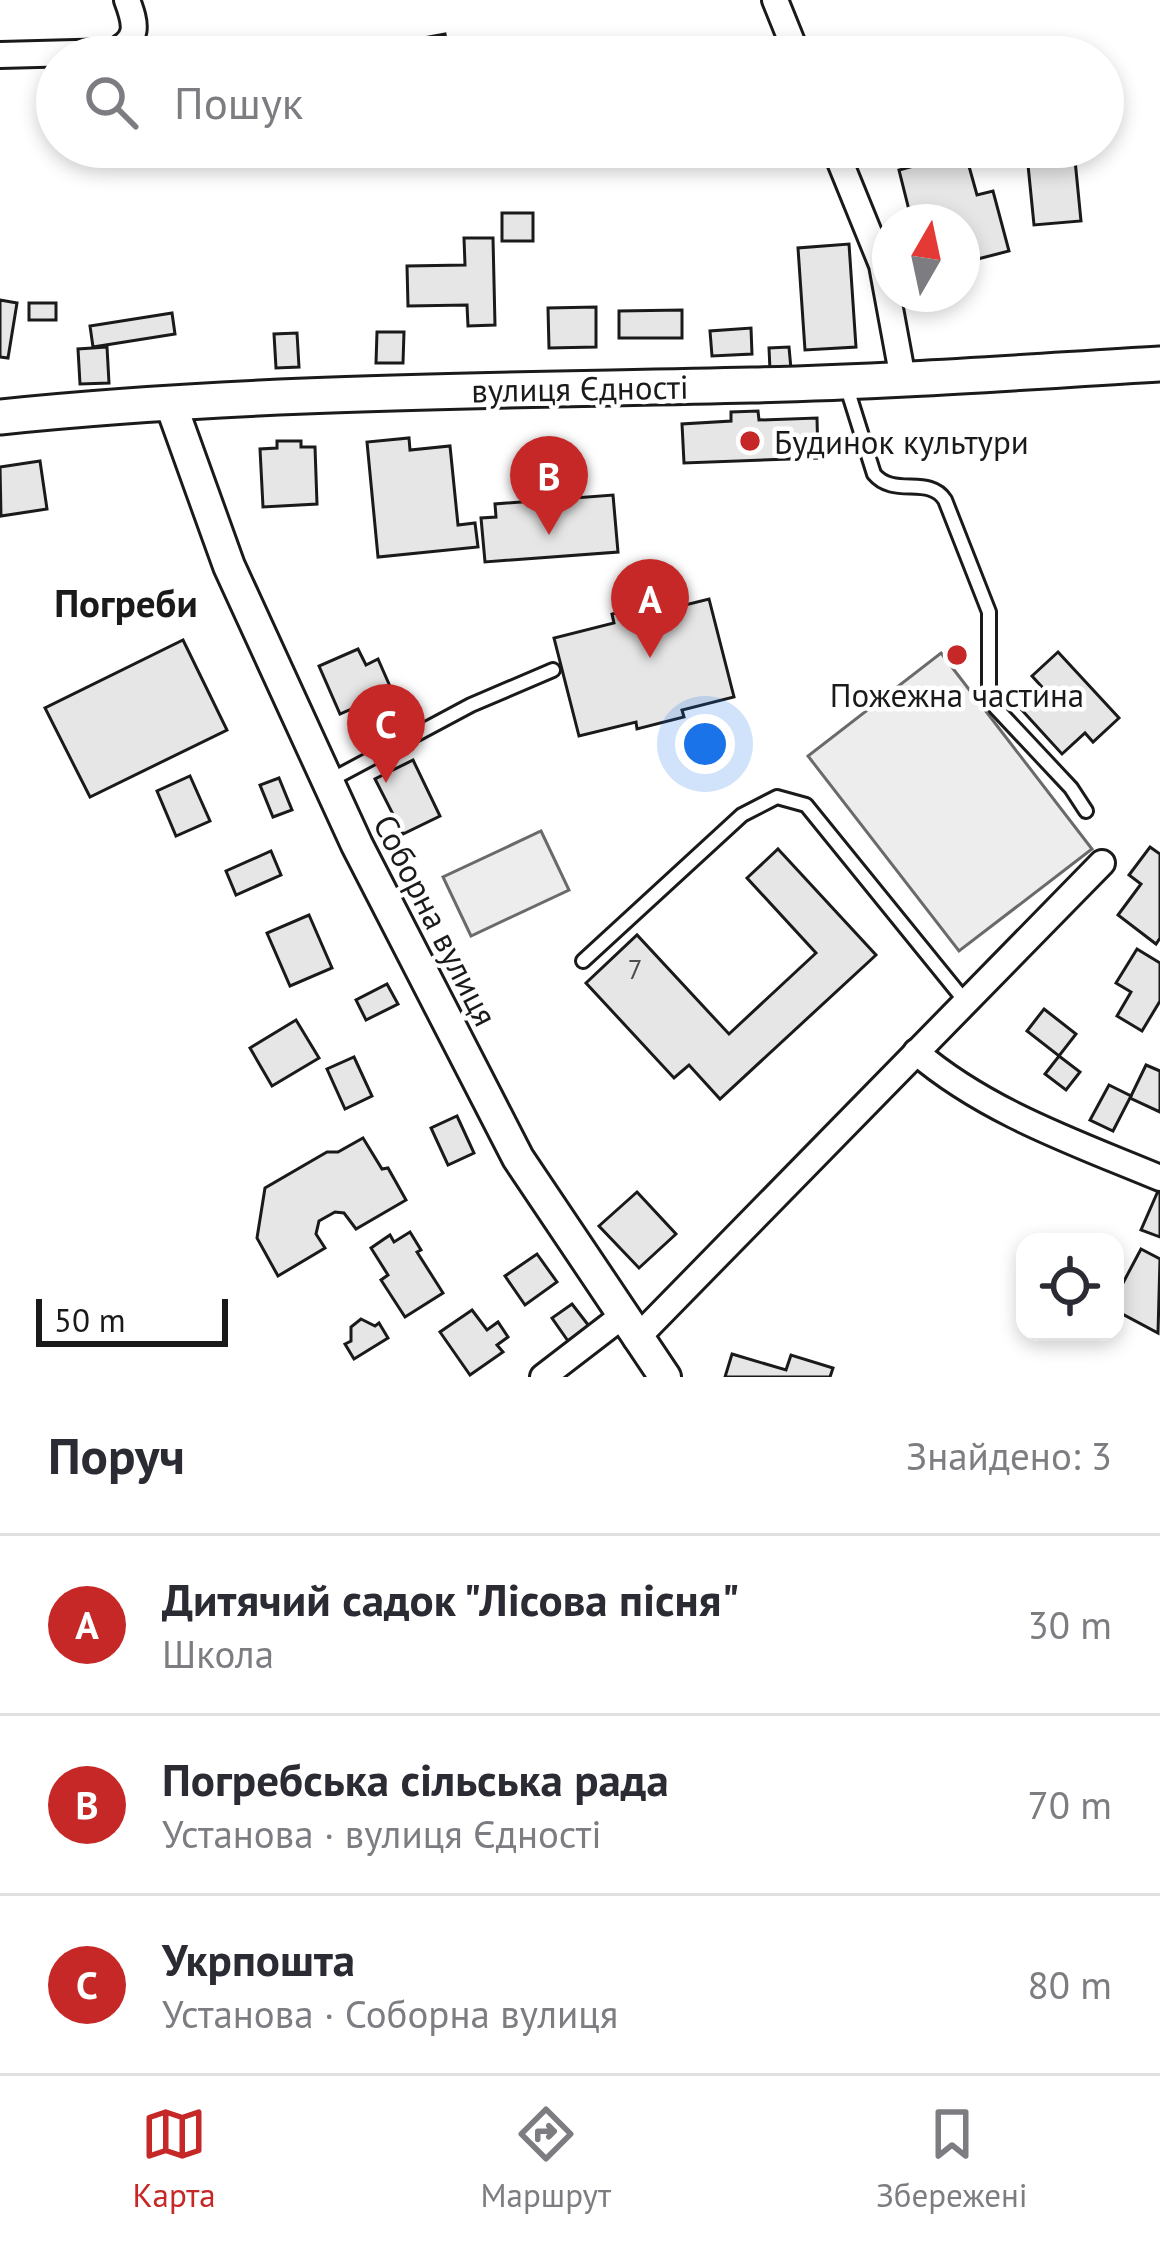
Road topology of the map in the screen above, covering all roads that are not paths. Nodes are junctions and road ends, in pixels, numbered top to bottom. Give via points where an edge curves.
1 (127, 0) edge
2 (776, 0) edge
3 (135, 36) edge
4 (790, 36) edge
5 (36, 54) edge
6 (0, 55) edge
7 (843, 168) edge
8 (1160, 364) edge
9 (904, 379) junction
10 (845, 381) junction
11 (170, 402) junction
12 (0, 418) edge
13 (554, 670) dead end
14 (326, 782) junction
15 (1086, 811) dead end
16 (1102, 862) dead end
17 (583, 961) dead end
18 (966, 1002) junction
19 (916, 1052) junction
20 (1160, 1178) edge
21 (629, 1328) junction
22 (543, 1377) edge
23 (665, 1377) edge

1 - 3 street
2 - 4 street
5 - 6 street
7 - 9 street via 882,265
8 - 9 main road, вулиця Єдності
9 - 10 main road, вулиця Єдності
10 - 11 main road, вулиця Єдності
10 - 15 lane via 880,482 939,491 945,500 989,612 989,695
11 - 12 main road, вулиця Єдності
11 - 14 street, Соборна вулиця via 229,566
13 - 14 lane
14 - 21 street, Соборна вулиця via 518,1158
16 - 18 street
17 - 18 lane via 742,815 777,797 806,805
18 - 19 street
19 - 20 street via 949,1081 1031,1124
19 - 21 street
21 - 22 street
21 - 23 street, Соборна вулиця

